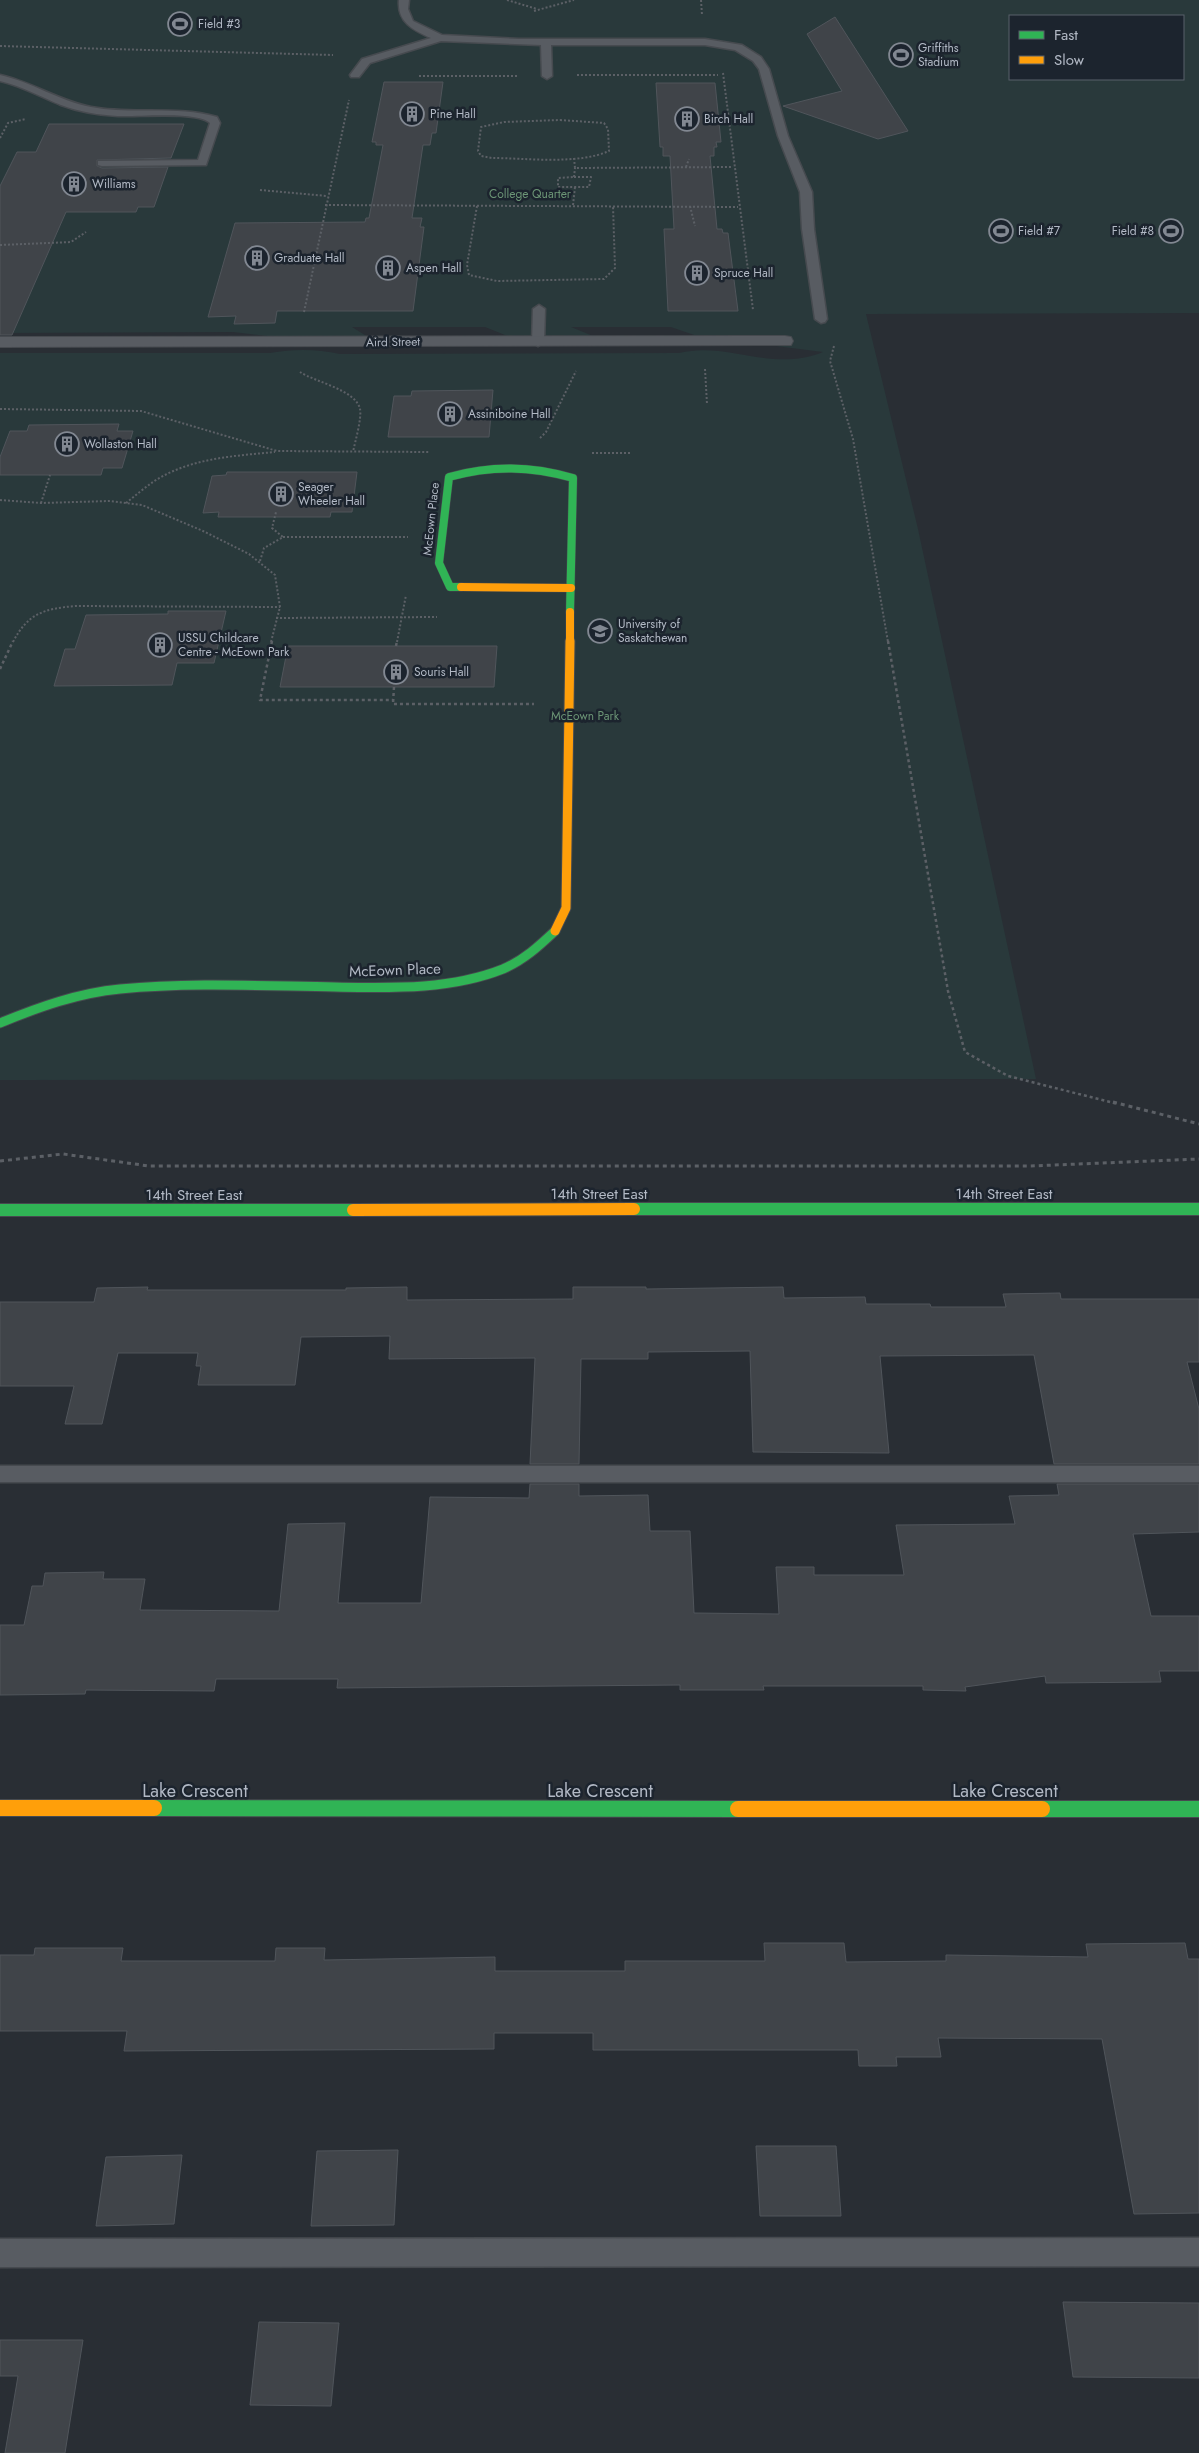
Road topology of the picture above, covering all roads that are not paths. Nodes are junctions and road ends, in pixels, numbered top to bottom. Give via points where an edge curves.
1 (404, 0) edge
2 (440, 38) junction
3 (546, 42) junction
4 (355, 74) road end
5 (547, 76) dead end
6 (0, 78) edge
7 (102, 163) dead end
8 (539, 309) dead end
9 (821, 319) road end
10 (785, 341) dead end
11 (0, 342) edge
12 (538, 342) junction
13 (571, 588) junction
14 (0, 1023) edge
15 (1199, 1209) edge
16 (0, 1210) edge
17 (0, 1474) edge
18 (1199, 1474) edge
19 (0, 1808) edge
20 (1199, 1809) edge
21 (1199, 2252) edge
22 (0, 2253) edge

1 - 2 lane via 403,9 409,22
2 - 3 lane
2 - 4 lane via 366,61
3 - 5 lane
3 - 9 lane via 705,42 738,47 757,59 764,69 783,136 806,192
6 - 7 lane via 25,84 56,101 91,111 196,115 215,122 202,163
8 - 12 lane
10 - 12 street, Aird Street
11 - 12 street, Aird Street
13 - 13 street, McEown Place via 573,478 548,470 516,466 480,468 449,477 439,563 450,587
13 - 14 street, McEown Place via 566,908 561,923 540,950 523,961 470,979 410,988 134,986 67,998
15 - 16 street, 14th Street East
17 - 18 lane
19 - 20 street, Lake Crescent
21 - 22 lane

